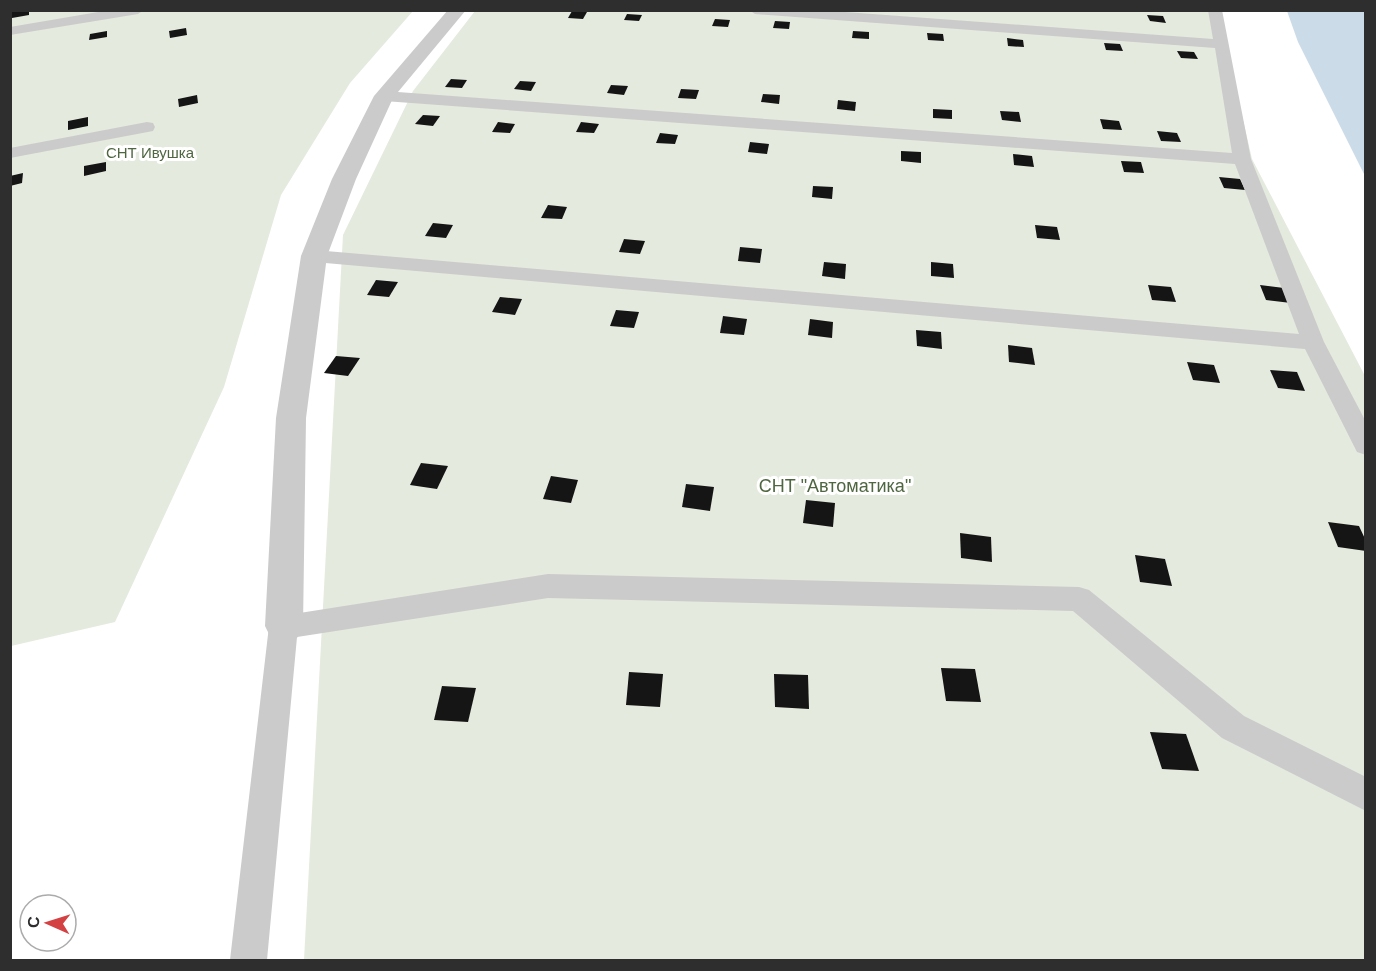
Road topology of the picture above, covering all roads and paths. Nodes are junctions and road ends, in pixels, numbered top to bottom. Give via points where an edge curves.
1 (138, 10) edge
2 (458, 10) edge
3 (755, 10) edge
4 (1215, 10) edge
5 (10, 31) edge
6 (1219, 44) junction
7 (384, 96) junction
8 (147, 127) dead end
9 (10, 153) edge
10 (1242, 159) junction
11 (314, 256) junction
12 (1313, 342) junction
13 (1365, 446) edge
14 (284, 626) junction
15 (1365, 795) edge
16 (248, 960) edge

1 - 5 lane
2 - 7 street
3 - 6 lane
4 - 6 lane
6 - 10 lane
7 - 10 lane
7 - 11 street via 344,179
8 - 9 lane
10 - 12 lane
11 - 12 lane
11 - 14 street via 291,418
12 - 13 lane
14 - 15 lane via 548,585 1079,599 1233,727
14 - 16 lane

